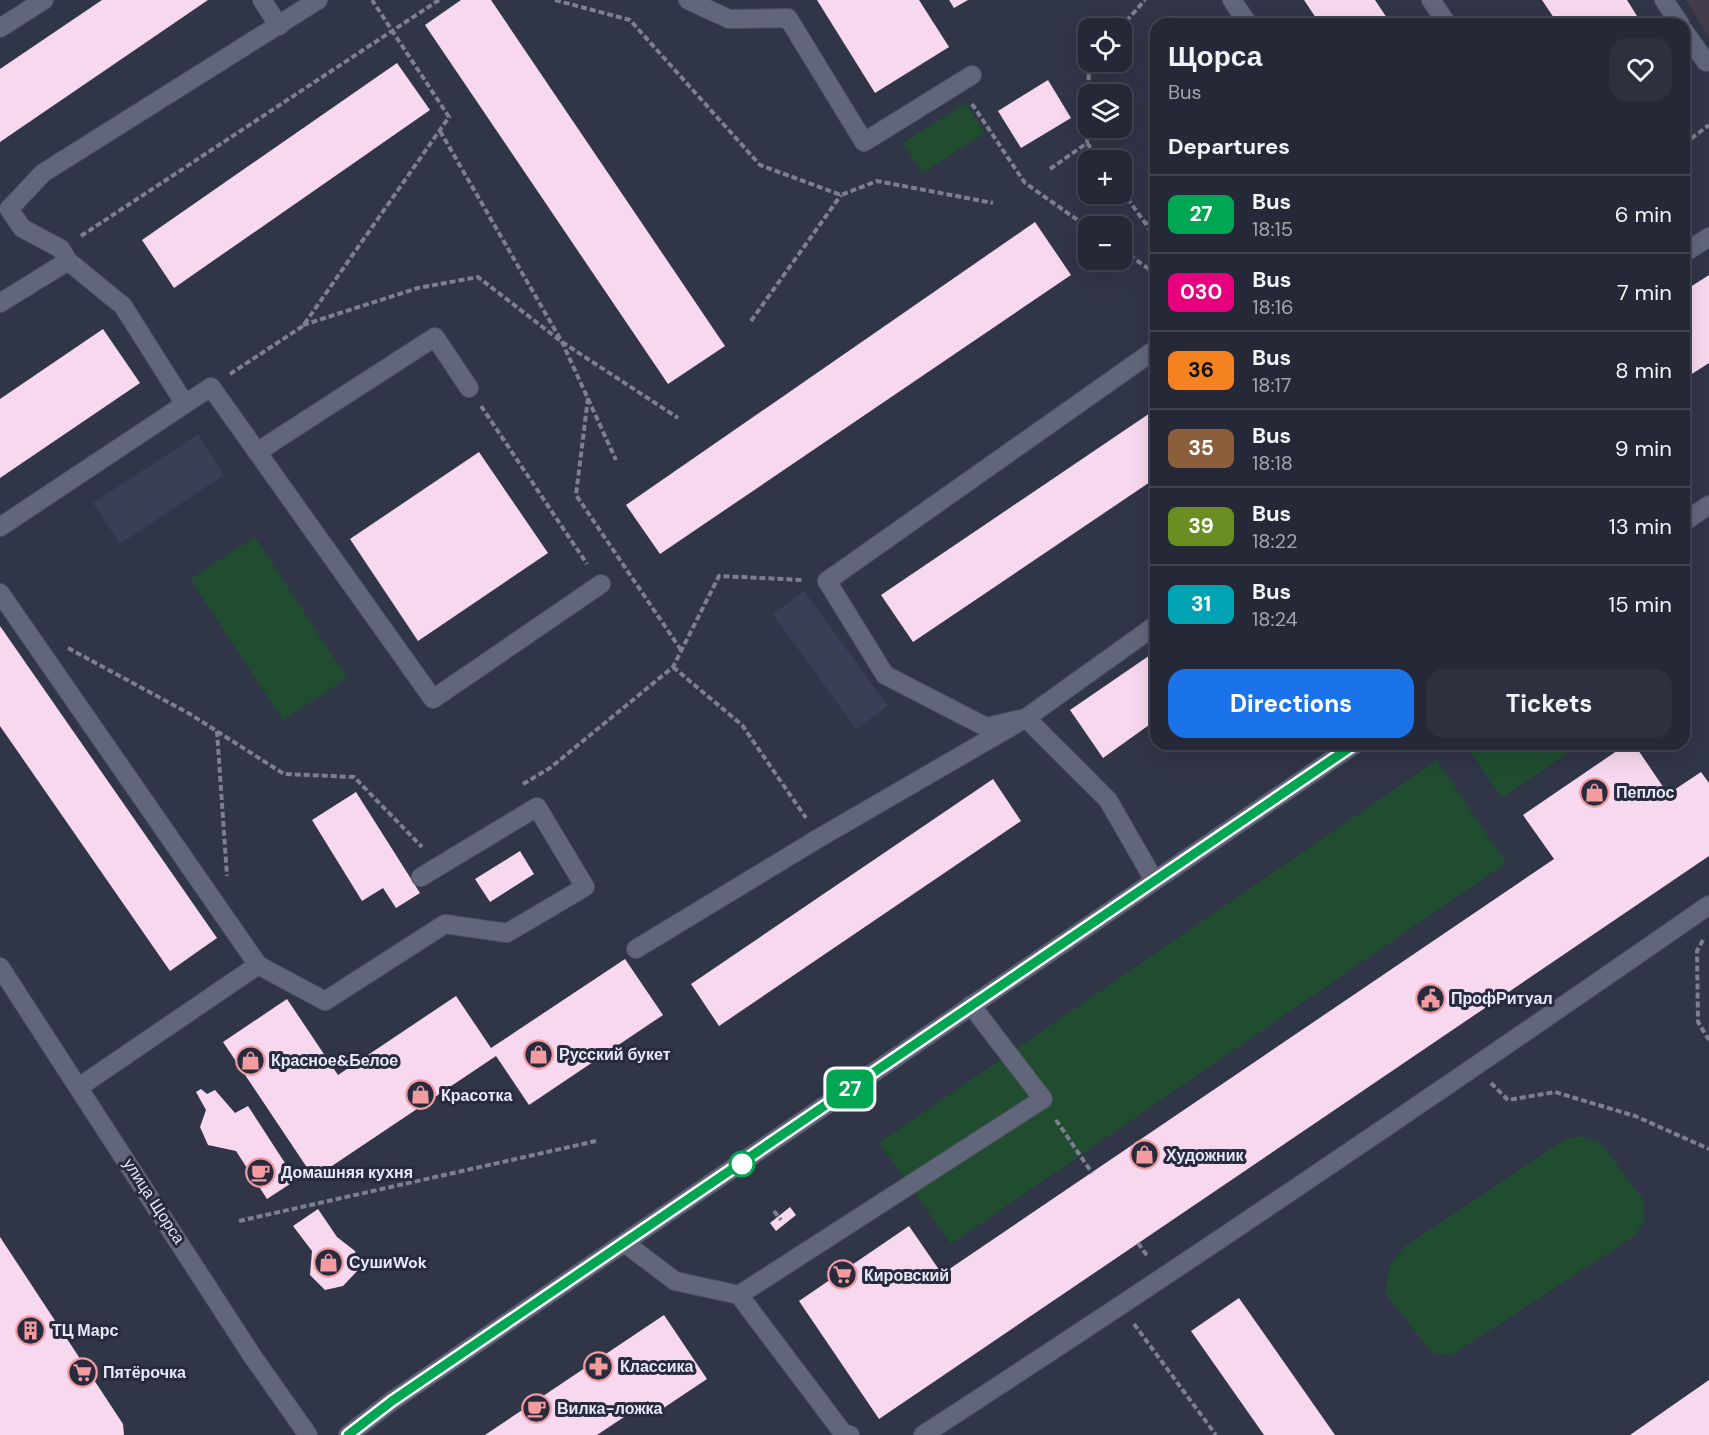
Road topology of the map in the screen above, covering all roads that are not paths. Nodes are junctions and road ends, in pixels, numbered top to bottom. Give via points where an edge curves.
1 (44, 0) edge
2 (262, 0) edge
3 (318, 0) edge
4 (687, 0) edge
5 (1232, 0) edge
6 (1431, 0) edge
7 (1664, 0) edge
8 (1244, 18) edge
9 (1443, 18) edge
10 (1676, 18) edge
11 (279, 26) junction
12 (0, 28) edge
13 (1690, 39) edge
14 (1706, 62) dead end
15 (965, 79) road end
16 (5, 211) edge
17 (1709, 237) edge
18 (1690, 249) edge
19 (65, 255) junction
20 (0, 303) edge
21 (1150, 354) edge
22 (469, 388) road end
23 (185, 404) junction
24 (257, 452) junction
25 (1709, 506) edge
26 (1690, 518) edge
27 (0, 526) edge
28 (601, 584) road end
29 (0, 593) edge
30 (1150, 630) edge
31 (1026, 718) junction
32 (1346, 750) edge
33 (421, 877) dead end
34 (1154, 880) junction
35 (1709, 905) edge
36 (636, 949) dead end
37 (258, 965) junction
38 (0, 967) edge
39 (971, 1005) junction
40 (79, 1087) junction
41 (626, 1244) junction
42 (739, 1295) junction
43 (308, 1435) edge
44 (348, 1435) edge
45 (850, 1435) edge
46 (923, 1435) edge

1 - 12 main road
2 - 11 main road
3 - 11 main road
4 - 15 main road via 729,19 788,18 864,142
5 - 8 main road
6 - 9 main road
7 - 10 main road
11 - 16 main road via 43,173
13 - 14 main road
16 - 19 main road via 22,228
17 - 18 main road
19 - 20 main road
19 - 23 main road via 123,306
21 - 31 main road via 827,581 885,675 986,727
22 - 24 main road via 435,337
23 - 24 main road via 211,387
23 - 27 main road
24 - 28 main road via 433,699
25 - 26 main road
29 - 37 main road
30 - 31 main road
31 - 34 main road via 1108,800
31 - 36 main road via 819,837
32 - 34 main road
33 - 37 main road via 537,807 585,887 507,933 445,924 325,1001
34 - 39 main road
35 - 46 main road via 1476,1067
37 - 40 main road
38 - 40 main road, улица Щорса
39 - 41 main road
39 - 42 main road via 1043,1099
40 - 43 main road, улица Щорса via 253,1357
41 - 42 main road via 675,1281
41 - 44 main road via 392,1401
42 - 45 main road via 843,1433

